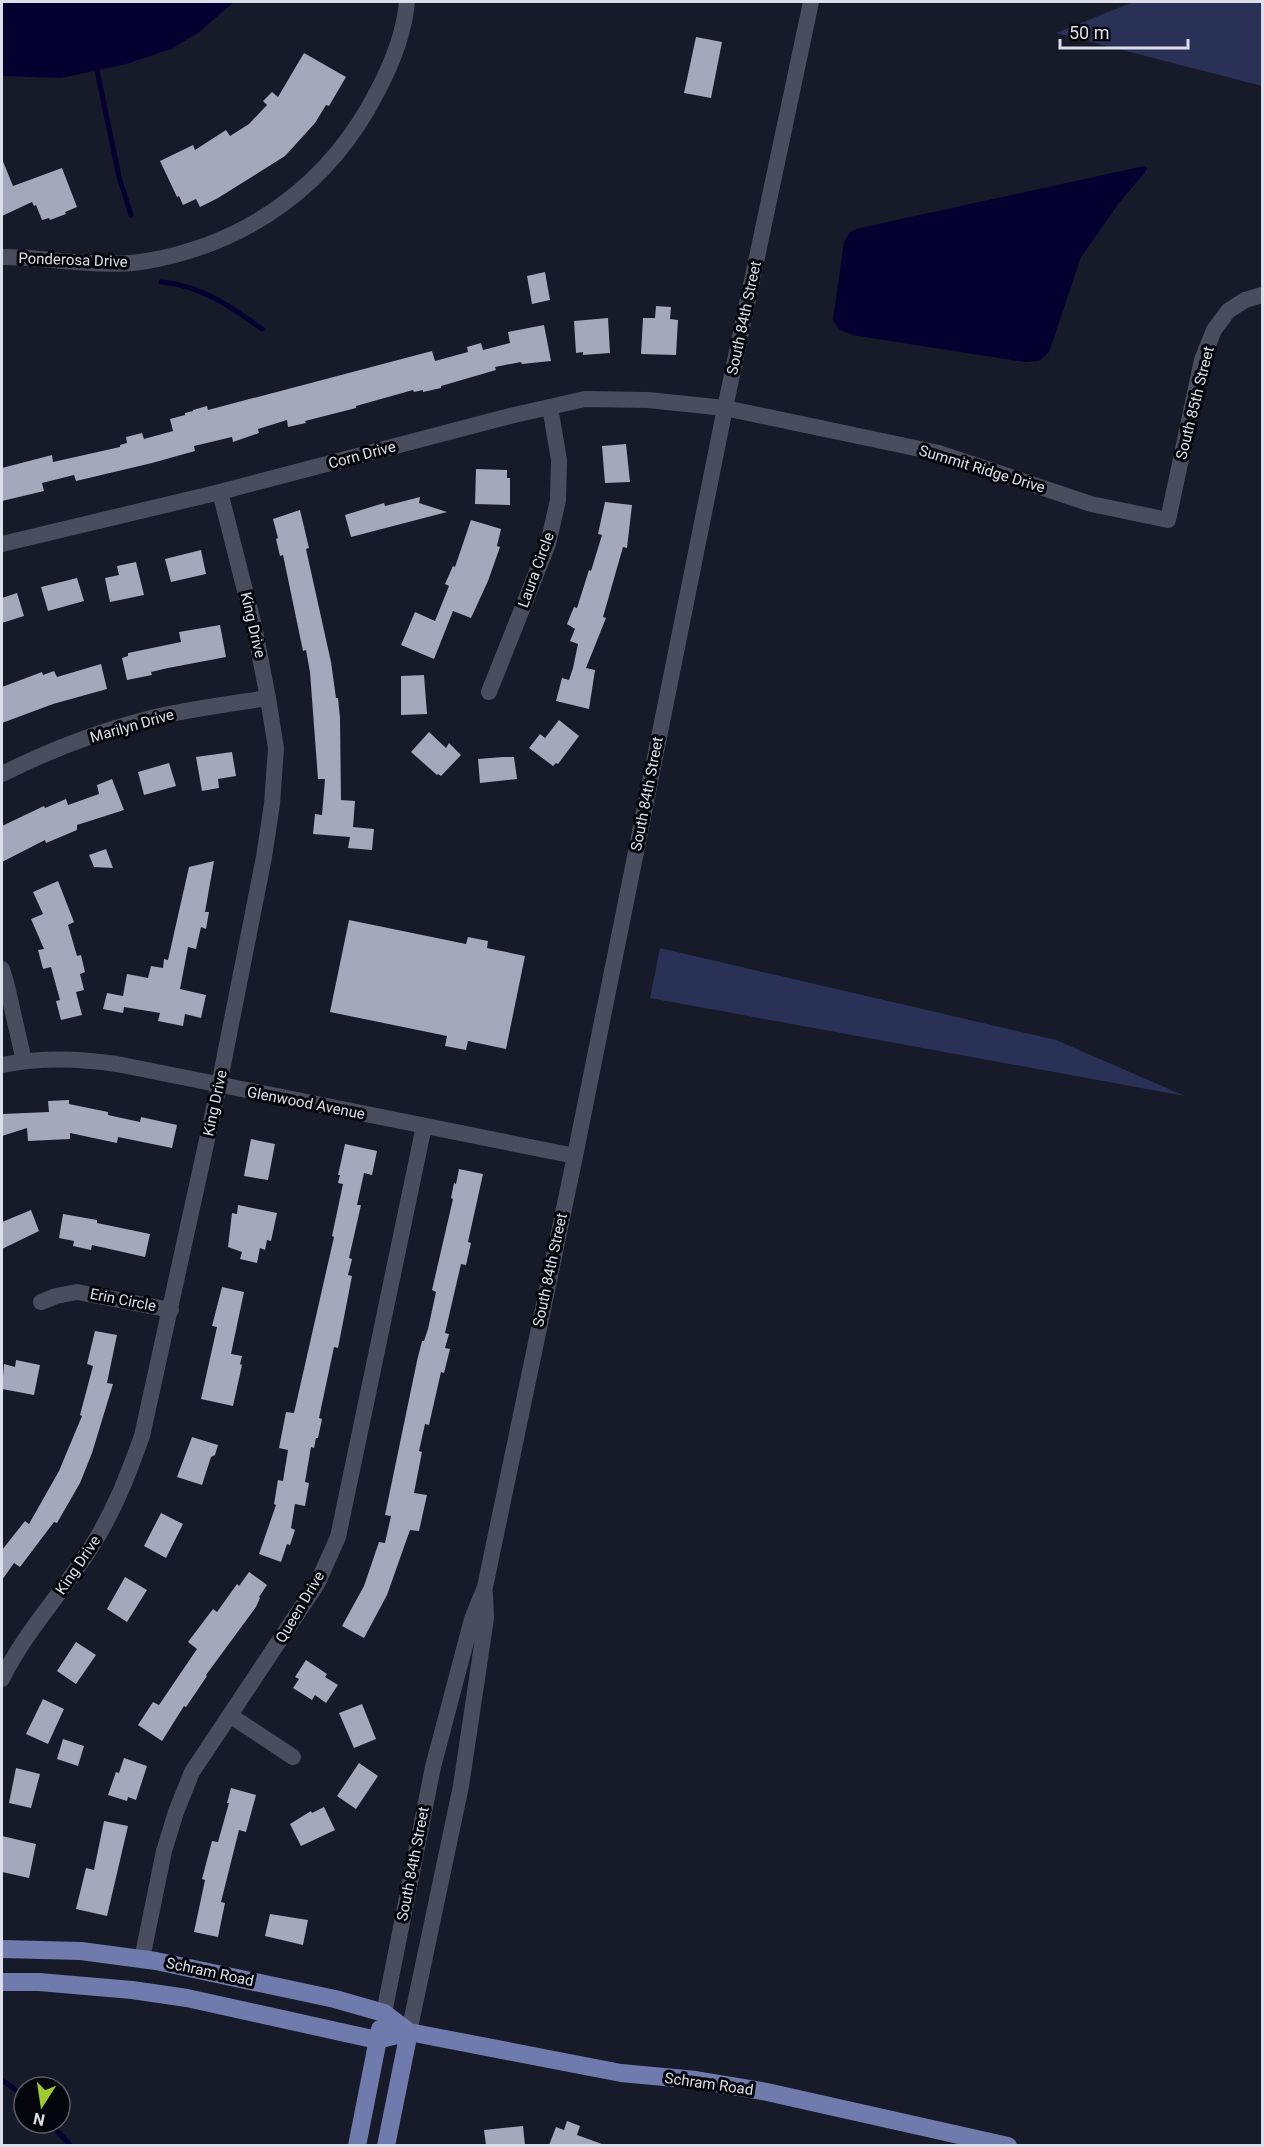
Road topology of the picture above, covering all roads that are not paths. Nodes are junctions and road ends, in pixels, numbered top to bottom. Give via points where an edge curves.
1 (407, 2) edge
2 (811, 2) edge
3 (2, 257) edge
4 (1263, 295) edge
5 (550, 407) junction
6 (725, 408) junction
7 (220, 492) junction
8 (1168, 520) joint
9 (2, 544) edge
10 (489, 692) dead end
11 (268, 698) junction
12 (2, 774) edge
13 (2, 969) edge
14 (24, 1061) junction
15 (2, 1065) edge
16 (219, 1085) junction
17 (424, 1126) junction
18 (574, 1156) junction
19 (41, 1302) dead end
20 (171, 1310) junction
21 (485, 1587) junction
22 (2, 1679) edge
23 (231, 1716) junction
24 (293, 1757) dead end
25 (2, 1949) edge
26 (142, 1959) junction
27 (2, 1982) edge
28 (384, 2013) junction
29 (409, 2032) junction
30 (377, 2040) junction
31 (357, 2145) edge
32 (386, 2145) edge
33 (1008, 2145) edge

1 - 3 street, Ponderosa Drive via 396,48 368,110 327,165 273,212 235,235 146,261 103,263
2 - 6 street, South 84th Street
4 - 8 street, South 85th Street via 1227,311 1214,330 1202,360
5 - 6 street, Corn Drive via 585,399 637,399
5 - 7 street, Corn Drive
5 - 10 street, Laura Circle via 559,460 558,500 548,544
6 - 8 street, Summit Ridge Drive via 939,453 1091,504
6 - 18 street, South 84th Street
7 - 9 street, Corn Drive
7 - 11 street, King Drive via 255,626
11 - 12 street, Marilyn Drive via 150,719 72,744
11 - 16 street, King Drive via 276,748 272,804
13 - 14 street
14 - 15 street, Glenwood Avenue
14 - 16 street, Glenwood Avenue via 94,1060
16 - 17 street, Glenwood Avenue
16 - 20 street, King Drive
17 - 18 street, Glenwood Avenue
17 - 23 street, Queen Drive via 338,1537 317,1584
18 - 21 street, South 84th Street
19 - 20 street, Erin Circle via 78,1292
20 - 22 street, King Drive via 142,1436 124,1485 92,1547 37,1622
21 - 28 street, South 84th Street via 472,1619 433,1767
21 - 29 street, South 84th Street via 486,1618 462,1786
23 - 24 street
23 - 26 street, Queen Drive via 192,1772 176,1812
25 - 26 main road, Schram Road via 81,1951
26 - 28 main road, Schram Road
27 - 30 main road, Schram Road via 143,1991
28 - 29 main road, Schram Road
28 - 30 main road, South 84th Street
29 - 30 main road, Schram Road
29 - 32 main road, South 84th Street
29 - 33 main road, Schram Road via 621,2073 767,2092
30 - 31 main road, South 84th Street

